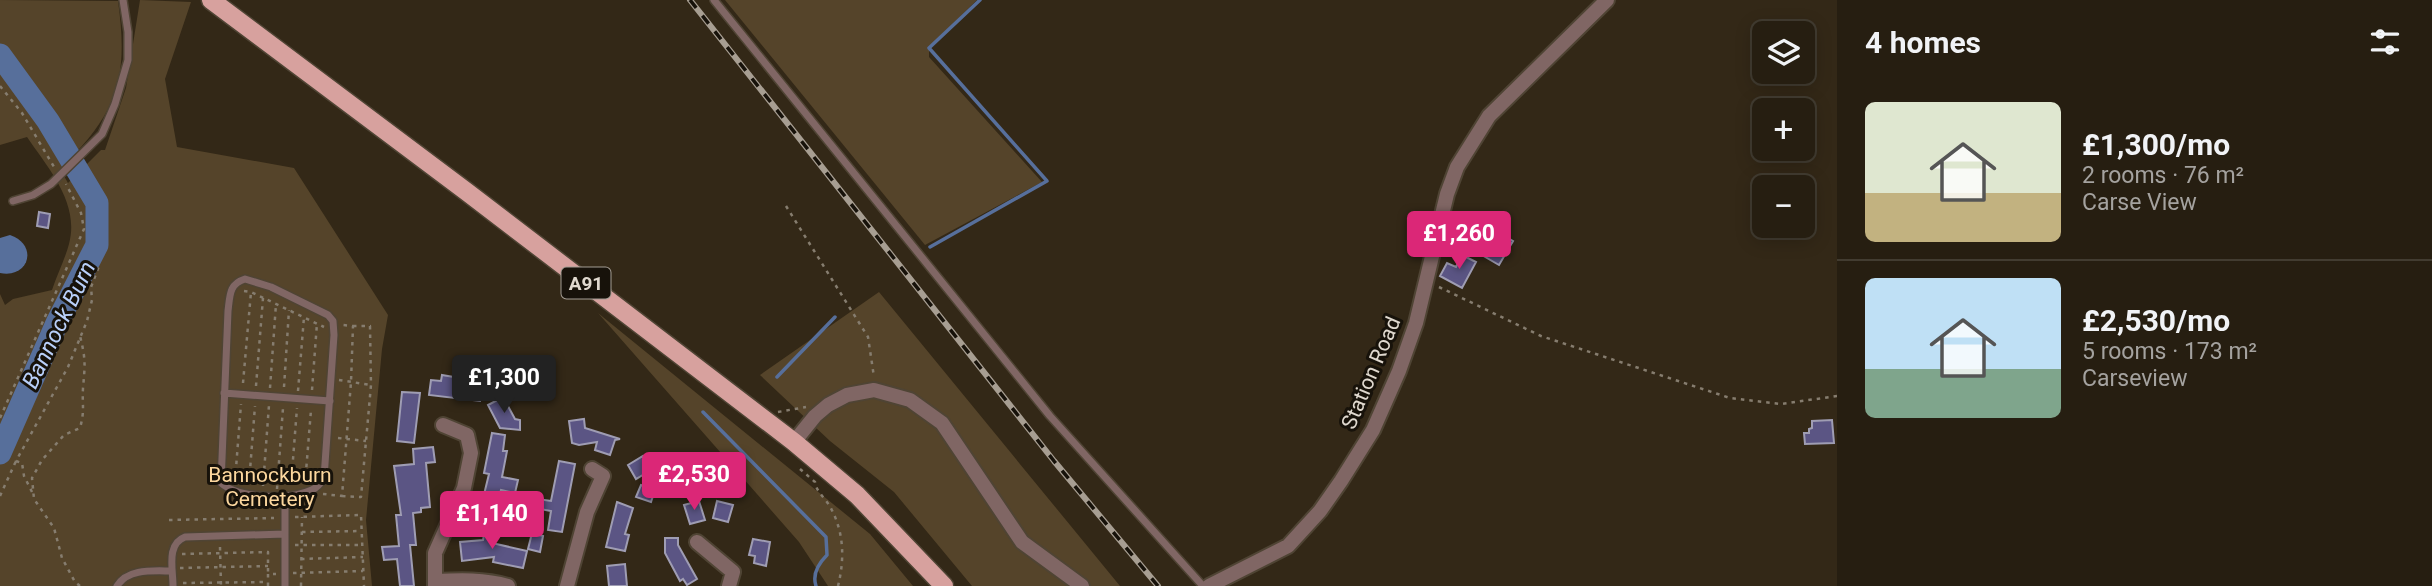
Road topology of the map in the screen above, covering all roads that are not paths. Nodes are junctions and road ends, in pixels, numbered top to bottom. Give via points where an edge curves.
1 (123, 0) edge
2 (211, 0) edge
3 (714, 0) edge
4 (1607, 0) edge
5 (13, 201) dead end
6 (224, 393) junction
7 (330, 401) junction
8 (443, 425) dead end
9 (794, 442) junction
10 (603, 476) dead end
11 (285, 496) junction
12 (285, 534) junction
13 (697, 541) dead end
14 (173, 569) junction
15 (435, 584) edge
16 (173, 585) edge
17 (117, 586) edge
18 (285, 586) edge
19 (508, 586) edge
20 (566, 586) edge
21 (729, 586) edge
22 (944, 586) edge
23 (1082, 586) edge
24 (1203, 586) edge
25 (1209, 586) edge

1 - 5 lane via 128,60 102,134 60,176 33,195
2 - 9 main road, A91
3 - 24 lane via 1050,416
4 - 25 street, Station Road via 1489,116 1472,139 1447,194 1399,371 1373,430 1341,481 1288,546
6 - 7 lane
6 - 7 lane via 230,289 245,279 328,314 334,335
6 - 11 lane via 221,483 248,494
7 - 11 lane via 324,478 316,488
8 - 15 street via 467,435 471,453 464,488 435,553
9 - 22 main road, A91 via 858,495
9 - 23 street via 815,415 847,395 873,390 911,400 942,423 1022,542
10 - 20 street via 587,512
11 - 12 lane
12 - 14 lane via 185,537 172,547
12 - 18 lane
13 - 21 street via 733,572
14 - 16 lane
14 - 17 lane via 130,574
15 - 19 street via 467,580

